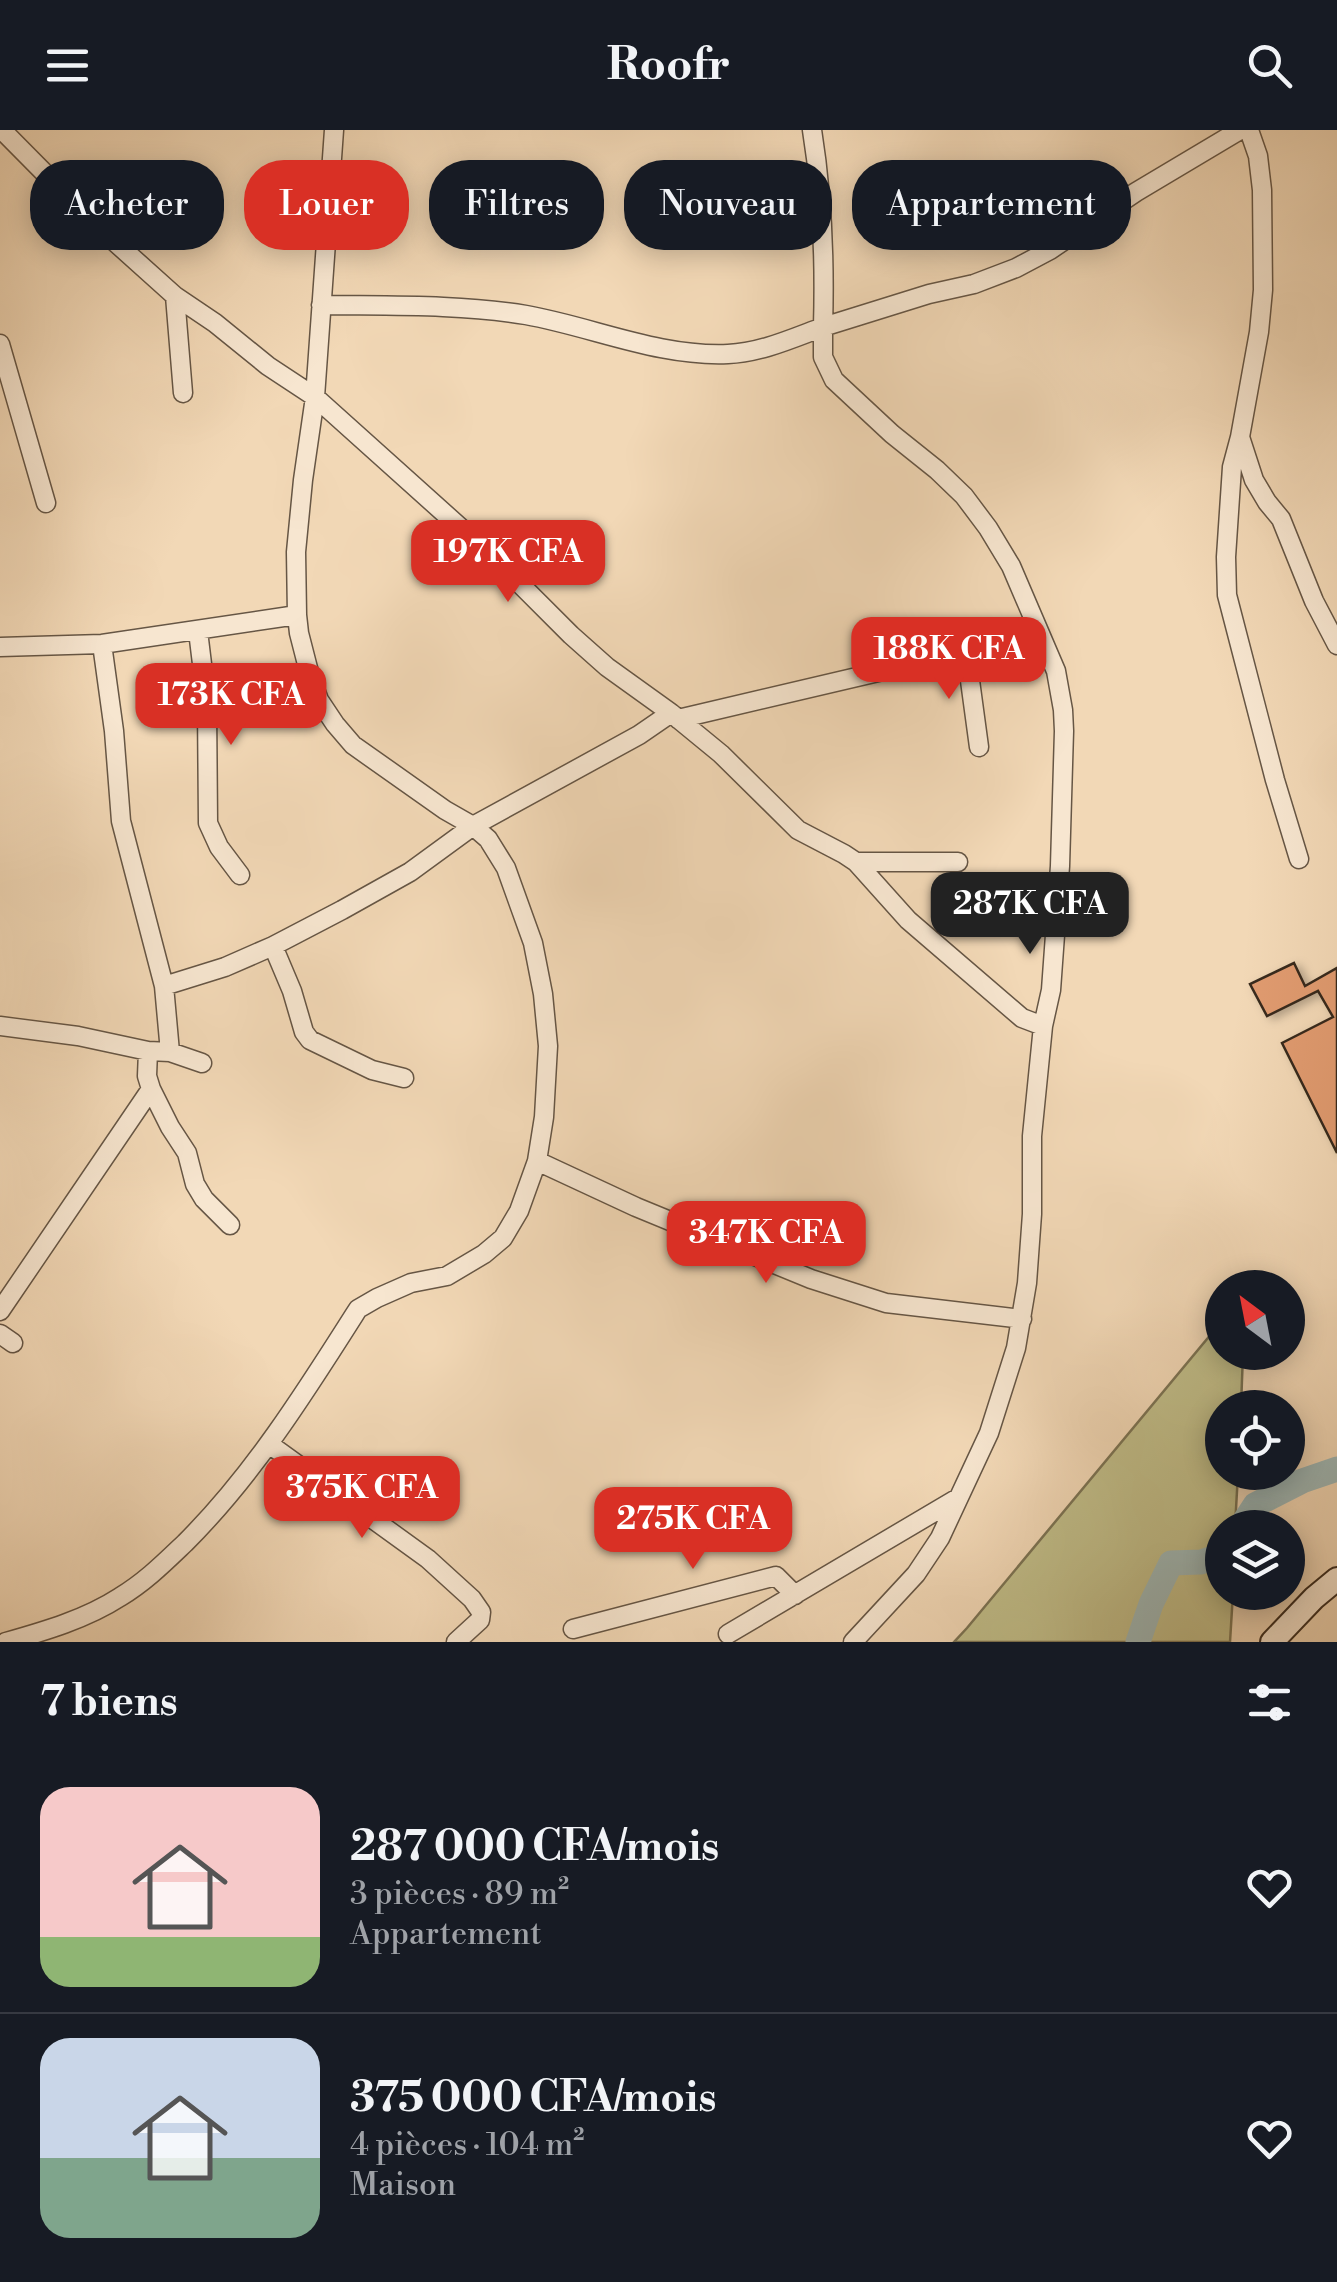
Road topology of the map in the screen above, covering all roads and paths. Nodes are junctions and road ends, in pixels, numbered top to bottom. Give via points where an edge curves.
1 (2, 130) edge
2 (334, 130) edge
3 (812, 130) edge
4 (1240, 130) edge
5 (1249, 130) edge
6 (175, 296) junction
7 (321, 305) junction
8 (823, 327) junction
9 (0, 344) edge
10 (183, 393) dead end
11 (315, 397) junction
12 (1240, 437) junction
13 (46, 503) dead end
14 (297, 614) junction
15 (1038, 630) junction
16 (198, 631) junction
17 (102, 644) junction
18 (1337, 645) edge
19 (0, 647) edge
20 (966, 651) junction
21 (674, 716) junction
22 (979, 747) dead end
23 (474, 826) junction
24 (1299, 859) dead end
25 (856, 862) junction
26 (958, 862) dead end
27 (240, 875) dead end
28 (273, 946) junction
29 (164, 986) junction
30 (0, 1026) edge
31 (1043, 1026) junction
32 (148, 1050) junction
33 (170, 1052) junction
34 (202, 1063) dead end
35 (404, 1078) dead end
36 (152, 1089) junction
37 (537, 1161) junction
38 (230, 1225) dead end
39 (0, 1311) edge
40 (1022, 1318) junction
41 (269, 1444) junction
42 (958, 1498) junction
43 (1337, 1579) edge
44 (795, 1595) junction
45 (573, 1629) dead end
46 (728, 1634) dead end
47 (6, 1642) edge
48 (456, 1642) edge
49 (853, 1642) edge
50 (1272, 1642) edge

1 - 6 street
2 - 7 street
3 - 8 street via 825,250
4 - 8 street via 1016,268
5 - 12 street via 1262,190 1263,290
6 - 10 street
6 - 11 street
7 - 8 street via 526,315 677,350 730,354
7 - 11 street
8 - 15 street via 823,356 834,380 964,496 1011,566
9 - 13 street
11 - 14 street via 298,534
11 - 21 street via 608,667
12 - 18 street via 1254,480 1281,519
12 - 24 street via 1232,468 1227,594
14 - 16 street
14 - 23 street via 310,676 335,724 353,745
15 - 20 street
15 - 31 street via 1056,671 1064,731 1060,866
16 - 17 street
16 - 27 street via 207,705 208,823
17 - 19 street
17 - 29 street via 121,821
20 - 21 street
20 - 22 street
21 - 23 street
21 - 25 street via 798,830
23 - 28 street via 410,872
23 - 37 street via 506,868 534,943 548,1046
25 - 26 street
25 - 31 street via 918,929 1022,1018
28 - 29 street
28 - 35 street via 310,1040
29 - 33 street
30 - 32 street
31 - 40 street
32 - 33 street
32 - 36 street
33 - 34 street
36 - 38 street via 204,1198
36 - 39 street
37 - 40 street via 811,1279 886,1303
37 - 41 street via 503,1238 447,1276 411,1283 358,1309
40 - 42 street via 1003,1394
41 - 47 street via 154,1573 85,1616
41 - 48 street via 428,1559 472,1599 480,1620
42 - 44 street
42 - 49 street via 916,1574
43 - 50 main road
44 - 45 street via 776,1576
44 - 46 street

